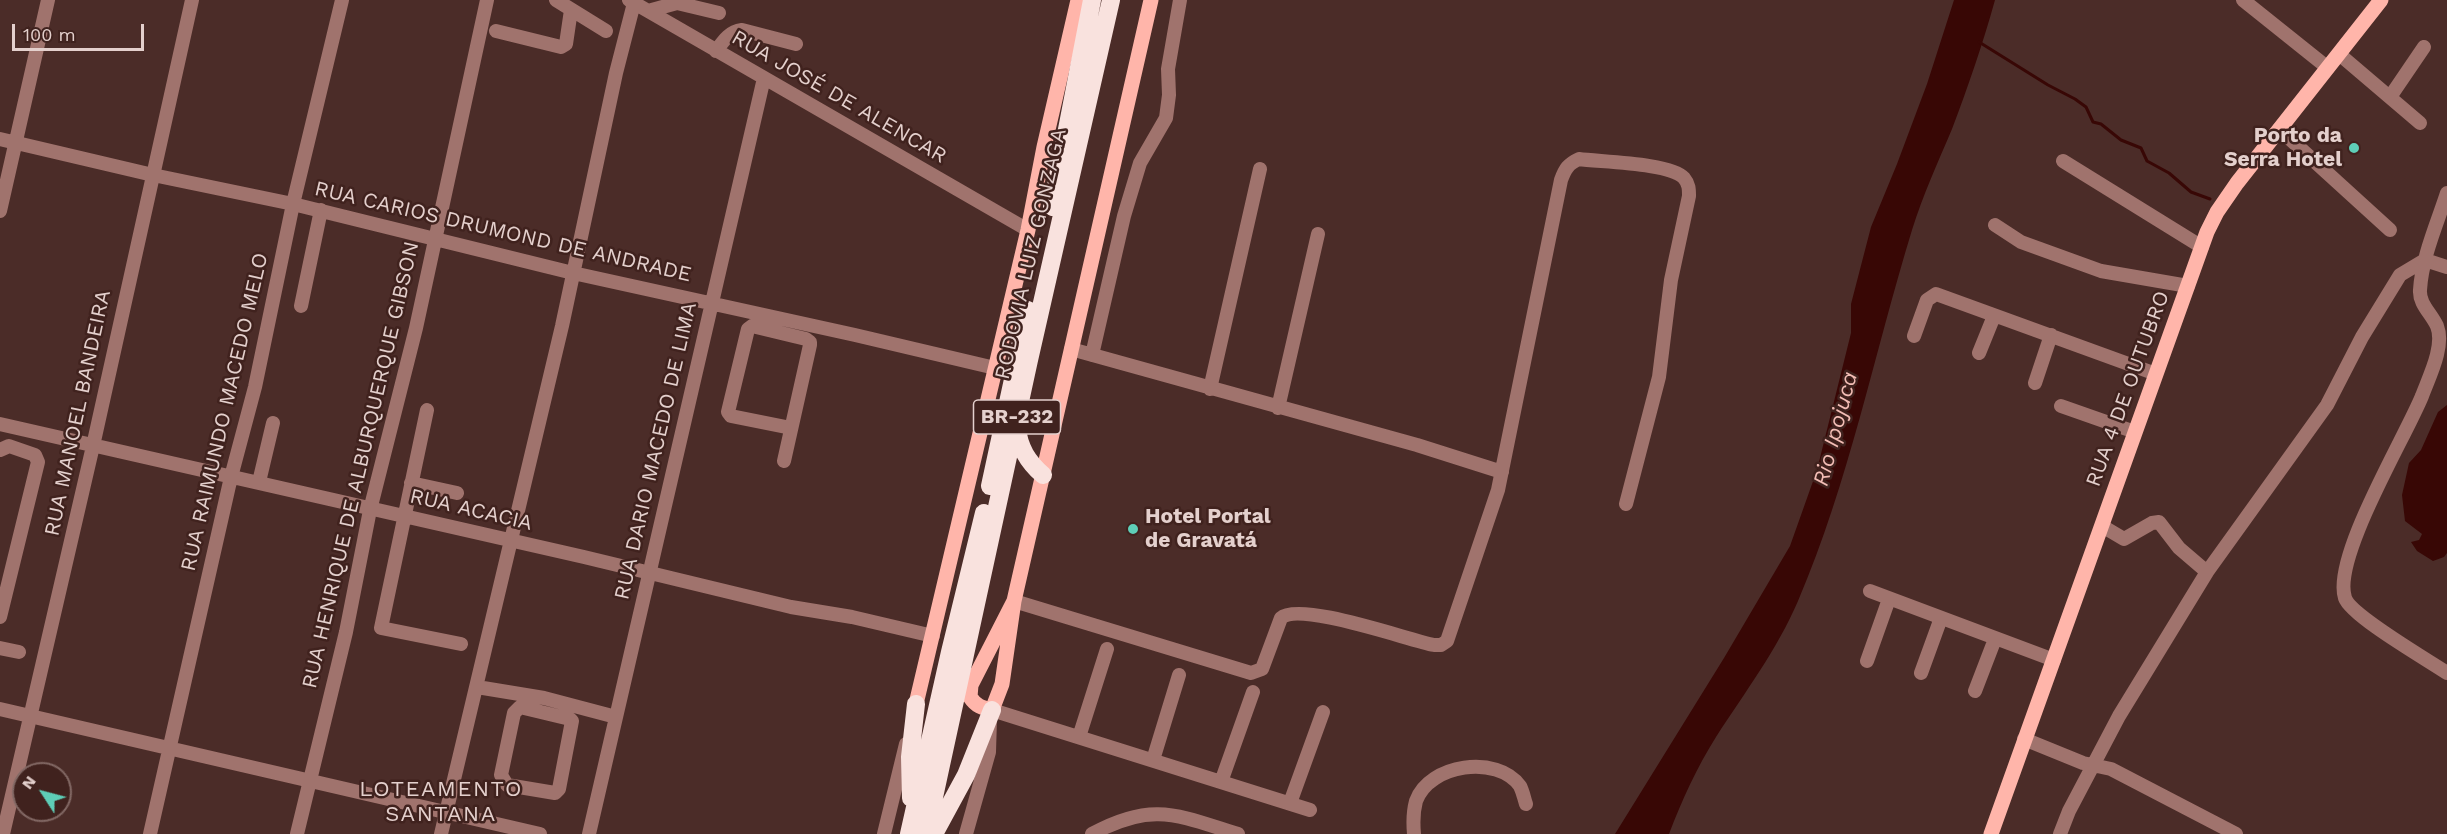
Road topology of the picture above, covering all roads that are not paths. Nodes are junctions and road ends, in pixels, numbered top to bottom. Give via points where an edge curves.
1 (48, 0) edge
2 (192, 0) edge
3 (342, 0) edge
4 (487, 0) edge
5 (556, 0) edge
6 (1078, 0) edge
7 (1092, 0) edge
8 (1111, 0) edge
9 (1151, 0) edge
10 (1180, 0) edge
11 (2243, 0) edge
12 (2381, 0) edge
13 (632, 2) edge
14 (571, 10) junction
15 (648, 11) junction
16 (719, 13) dead end
17 (496, 31) dead end
18 (606, 31) dead end
19 (796, 44) dead end
20 (2424, 47) dead end
21 (716, 51) junction
22 (2339, 54) junction
23 (2328, 68) junction
24 (764, 78) junction
25 (2390, 97) junction
26 (2420, 123) dead end
27 (2279, 129) junction
28 (0, 139) edge
29 (15, 142) junction
30 (2063, 160) dead end
31 (1260, 169) dead end
32 (153, 175) junction
33 (2447, 193) edge
34 (293, 204) junction
35 (321, 210) junction
36 (0, 211) edge
37 (1995, 225) dead end
38 (1028, 230) junction
39 (2391, 230) dead end
40 (1318, 234) dead end
41 (435, 238) junction
42 (2202, 247) junction
43 (2425, 260) junction
44 (2447, 267) edge
45 (573, 273) junction
46 (2188, 286) junction
47 (712, 303) junction
48 (301, 306) dead end
49 (1994, 316) junction
50 (782, 326) junction
51 (2051, 335) junction
52 (1914, 336) dead end
53 (1071, 349) junction
54 (1979, 353) dead end
55 (1092, 355) junction
56 (995, 368) junction
57 (2156, 374) junction
58 (2035, 383) dead end
59 (1210, 388) junction
60 (2061, 406) dead end
61 (1278, 408) junction
62 (427, 410) dead end
63 (273, 423) dead end
64 (1016, 423) junction
65 (0, 424) edge
66 (791, 428) junction
67 (2135, 432) junction
68 (93, 446) junction
69 (0, 450) edge
70 (784, 461) dead end
71 (1502, 472) junction
72 (1043, 475) junction
73 (231, 477) junction
74 (259, 482) junction
75 (411, 483) junction
76 (457, 492) dead end
77 (1626, 504) dead end
78 (370, 510) junction
79 (404, 516) junction
80 (2102, 526) junction
81 (511, 541) junction
82 (2208, 572) junction
83 (650, 573) junction
84 (1870, 591) dead end
85 (1889, 599) junction
86 (1014, 601) junction
87 (0, 617) edge
88 (1941, 618) junction
89 (933, 636) junction
90 (1995, 639) junction
91 (461, 644) dead end
92 (0, 648) edge
93 (1107, 649) dead end
94 (19, 651) dead end
95 (2054, 660) junction
96 (1867, 661) dead end
97 (1921, 673) dead end
98 (2447, 673) edge
99 (1179, 675) dead end
100 (477, 687) junction
101 (1975, 691) dead end
102 (1253, 692) dead end
103 (544, 698) junction
104 (916, 704) junction
105 (0, 709) edge
106 (543, 712) junction
107 (1323, 712) dead end
108 (991, 713) junction
109 (31, 717) junction
110 (616, 717) junction
111 (1079, 737) junction
112 (2024, 739) junction
113 (170, 748) junction
114 (1153, 760) junction
115 (2093, 764) junction
116 (309, 782) junction
117 (1221, 782) junction
118 (1290, 803) junction
119 (1526, 804) dead end
120 (1310, 810) dead end
121 (446, 812) junction
122 (912, 825) edge
123 (3, 834) edge
124 (150, 834) edge
125 (297, 834) edge
126 (441, 834) edge
127 (540, 834) edge
128 (589, 834) edge
129 (884, 834) edge
130 (927, 834) edge
131 (934, 834) edge
132 (966, 834) edge
133 (1092, 834) edge
134 (1238, 834) edge
135 (1414, 834) edge
136 (1991, 834) edge
137 (2060, 834) edge
138 (2236, 834) edge

1 - 29 street
2 - 32 street, RUA MANOEL BANDEIRA
3 - 34 street, RUA RAIMUNDO MACEDO MELO
4 - 41 street, RUA HENRIQUE DE ALBURQUERQUE GIBSON
5 - 14 street
6 - 38 main road
7 - 122 highway, RODOVIA LUIZ GONZAGA / BR-232 via 1048,228
8 - 64 highway, RODOVIA LUIZ GONZAGA / BR-232
9 - 53 main road
10 - 55 street via 1168,69 1166,118 1140,163
11 - 23 street
12 - 22 main road, RUA 4 DE OUTUBRO
13 - 15 street, RUA JOSÉ DE ALENCAR
13 - 45 street
14 - 17 street via 566,44 561,47
14 - 18 street
15 - 16 street via 677,3
15 - 21 street, RUA JOSÉ DE ALENCAR
19 - 21 street via 742,30 734,31
20 - 25 street
21 - 24 street, RUA JOSÉ DE ALENCAR
22 - 23 main road, RUA 4 DE OUTUBRO
22 - 25 street
23 - 27 main road, RUA 4 DE OUTUBRO
24 - 38 street, RUA JOSÉ DE ALENCAR
24 - 47 street, RUA DARIO MACEDO DE LIMA
25 - 26 street
27 - 39 street
27 - 42 main road, RUA 4 DE OUTUBRO via 2217,212
28 - 29 street, RUA CARIOS DRUMOND DE ANDRADE
29 - 32 street, RUA CARIOS DRUMOND DE ANDRADE
29 - 36 street
30 - 42 street
31 - 59 street
32 - 34 street, RUA CARIOS DRUMOND DE ANDRADE
32 - 68 street, RUA MANOEL BANDEIRA
33 - 43 street
34 - 35 street, RUA CARIOS DRUMOND DE ANDRADE
34 - 73 street, RUA RAIMUNDO MACEDO MELO via 255,387
35 - 41 street, RUA CARIOS DRUMOND DE ANDRADE
35 - 48 street
37 - 46 street via 2021,242 2102,271
38 - 56 main road
40 - 61 street
41 - 45 street, RUA CARIOS DRUMOND DE ANDRADE
41 - 78 street, RUA HENRIQUE DE ALBURQUERQUE GIBSON
42 - 46 main road, RUA 4 DE OUTUBRO
43 - 44 street
43 - 82 street via 2400,275 2327,405
43 - 98 street via 2420,296 2437,326 2439,343 2421,398 2361,523 2344,570 2343,586 2345,600 2351,607
45 - 47 street, RUA CARIOS DRUMOND DE ANDRADE
45 - 81 street
46 - 57 main road, RUA 4 DE OUTUBRO
47 - 50 street, RUA CARIOS DRUMOND DE ANDRADE
47 - 83 street, RUA DARIO MACEDO DE LIMA
49 - 51 street
49 - 52 street via 1936,294 1927,300
49 - 54 street
50 - 56 street, RUA CARIOS DRUMOND DE ANDRADE
50 - 66 street via 810,345
50 - 66 street via 748,329 728,410 731,416
51 - 57 street
51 - 58 street
53 - 55 street
53 - 72 main road
55 - 59 street
56 - 89 main road
57 - 67 main road, RUA 4 DE OUTUBRO
59 - 61 street
60 - 67 street
61 - 71 street
62 - 75 street
63 - 74 street
64 - 72 highway via 1024,454
64 - 130 highway, RODOVIA LUIZ GONZAGA / BR-232
65 - 68 street, RUA ACACIA
66 - 70 street
67 - 80 main road, RUA 4 DE OUTUBRO
68 - 73 street, RUA ACACIA
68 - 109 street, RUA MANOEL BANDEIRA
69 - 87 street via 9,446 35,454 38,462
71 - 77 street via 1565,170 1579,159 1665,168 1683,177 1689,185 1689,196 1671,280 1659,377
71 - 86 street via 1452,630 1441,645 1333,618 1293,614 1281,618 1262,669 1251,673
72 - 86 main road
73 - 74 street, RUA ACACIA
73 - 113 street, RUA RAIMUNDO MACEDO MELO
74 - 78 street, RUA ACACIA
75 - 76 street
75 - 79 street
78 - 79 street, RUA ACACIA
78 - 116 street, RUA HENRIQUE DE ALBURQUERQUE GIBSON via 346,632
79 - 81 street, RUA ACACIA
79 - 91 street via 381,628
80 - 82 street via 2124,539 2159,522 2179,548
80 - 95 main road, RUA 4 DE OUTUBRO
81 - 83 street, RUA ACACIA
81 - 100 street
82 - 115 street via 2131,694
83 - 89 street, RUA ACACIA via 791,608
83 - 110 street, RUA DARIO MACEDO DE LIMA
84 - 85 street
85 - 88 street
85 - 96 street
86 - 108 main road via 1002,684
86 - 108 main road via 971,685 970,697
88 - 90 street
88 - 97 street
89 - 104 main road
90 - 95 street
90 - 101 street
92 - 94 street
93 - 111 street
95 - 112 main road, RUA 4 DE OUTUBRO
99 - 114 street
100 - 103 street
100 - 121 street
102 - 117 street
103 - 106 street
103 - 110 street
104 - 122 highway via 910,758
104 - 129 street
105 - 109 street
106 - 106 street via 570,719 573,725 559,789 551,793 507,784 501,775 515,710 520,707
107 - 118 street
108 - 111 street
108 - 131 highway via 966,776
108 - 132 street via 989,752
109 - 113 street
109 - 123 street, RUA MANOEL BANDEIRA
110 - 128 street, RUA DARIO MACEDO DE LIMA
111 - 114 street
112 - 115 street
112 - 136 main road, RUA 4 DE OUTUBRO
113 - 116 street
113 - 124 street, RUA RAIMUNDO MACEDO MELO
114 - 117 street
115 - 137 street
115 - 138 street via 2111,769
116 - 121 street
116 - 125 street, RUA HENRIQUE DE ALBURQUERQUE GIBSON
117 - 118 street
118 - 120 street
119 - 135 street via 1520,786 1492,768 1451,771 1424,787 1416,801
121 - 126 street
121 - 127 street
133 - 134 street via 1131,816 1157,813 1175,814

